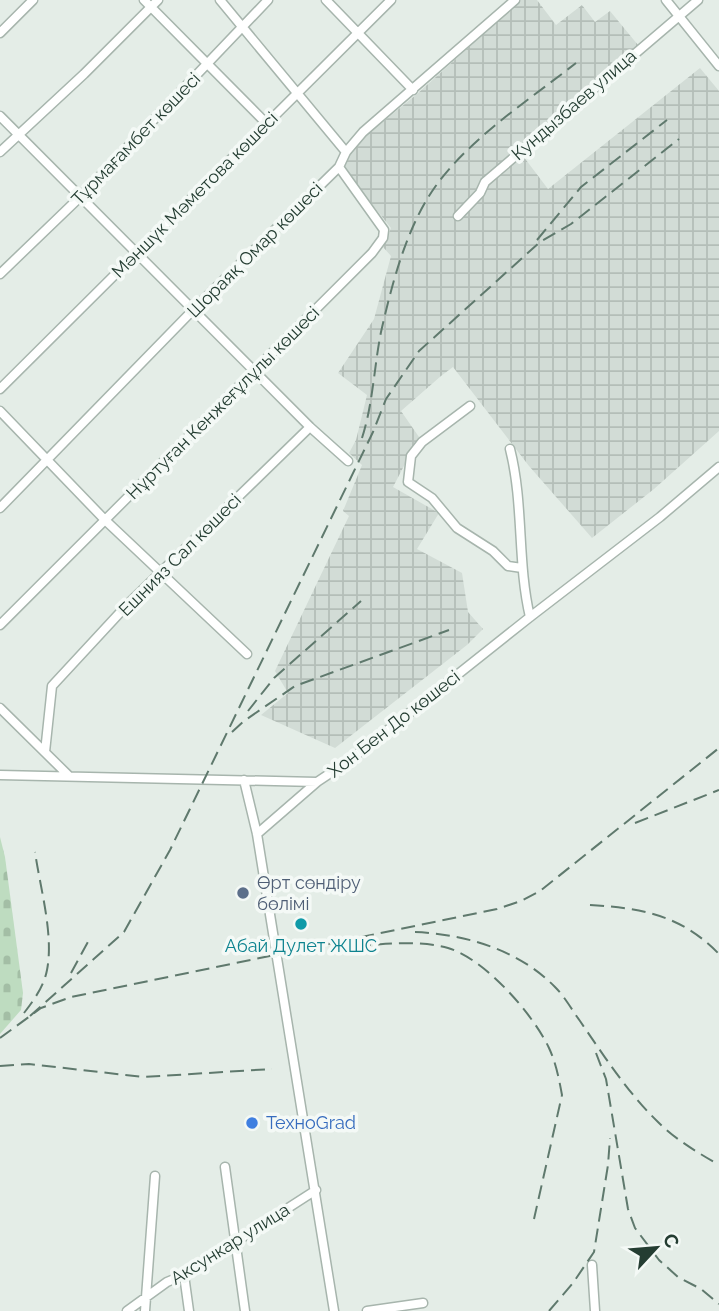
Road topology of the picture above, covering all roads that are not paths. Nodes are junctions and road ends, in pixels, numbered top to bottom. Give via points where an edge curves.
1 (33, 0) edge
2 (144, 0) edge
3 (158, 0) edge
4 (220, 0) edge
5 (268, 0) edge
6 (326, 0) edge
7 (391, 0) edge
8 (515, 0) edge
9 (666, 0) edge
10 (698, 0) edge
11 (151, 7) junction
12 (678, 16) junction
13 (242, 27) junction
14 (0, 33) edge
15 (357, 34) junction
16 (209, 63) junction
17 (719, 66) edge
18 (413, 90) junction
19 (298, 93) junction
20 (0, 116) edge
21 (266, 123) junction
22 (18, 134) junction
23 (0, 152) edge
24 (346, 152) junction
25 (339, 167) junction
26 (80, 197) junction
27 (458, 216) dead end
28 (136, 253) junction
29 (0, 274) edge
30 (194, 309) junction
31 (255, 372) junction
32 (0, 389) edge
33 (470, 406) dead end
34 (0, 411) edge
35 (310, 427) junction
36 (510, 449) dead end
37 (48, 461) junction
38 (348, 461) dead end
39 (719, 467) edge
40 (0, 508) edge
41 (105, 520) junction
42 (522, 568) junction
43 (161, 573) junction
44 (530, 617) junction
45 (0, 625) edge
46 (247, 654) dead end
47 (0, 708) edge
48 (45, 752) junction
49 (0, 775) edge
50 (69, 776) junction
51 (244, 779) junction
52 (317, 782) junction
53 (257, 834) junction
54 (225, 1167) dead end
55 (155, 1176) dead end
56 (316, 1190) junction
57 (236, 1242) junction
58 (592, 1265) dead end
59 (184, 1275) junction
60 (146, 1299) junction
61 (423, 1303) dead end
62 (127, 1311) edge
63 (145, 1311) edge
64 (189, 1311) edge
65 (246, 1311) edge
66 (334, 1311) edge
67 (367, 1311) edge
68 (595, 1311) edge

1 - 14 street
2 - 11 street
3 - 11 street
4 - 13 street
5 - 13 street, Тұрмағамбет көшесі
6 - 15 street
7 - 15 street, Мәншүк Мәметова көшесі
8 - 18 street, Шораяқ Омар көшесі
9 - 12 street
10 - 12 street, Кундызбаев улица
11 - 16 street
11 - 22 street
12 - 17 street
12 - 27 street, Кундызбаев улица via 485,182
13 - 16 street, Тұрмағамбет көшесі
13 - 19 street
15 - 18 street
15 - 19 street, Мәншүк Мәметова көшесі
16 - 21 street
16 - 26 street, Тұрмағамбет көшесі
18 - 24 street, Шораяқ Омар көшесі
19 - 21 street, Мәншүк Мәметова көшесі
19 - 24 street
20 - 22 street
21 - 28 street, Мәншүк Мәметова көшесі
22 - 23 street
22 - 26 street
24 - 25 street, Шораяқ Омар көшесі
25 - 30 street, Шораяқ Омар көшесі
25 - 31 street, Нұртуған Кенжеғұлұлы көшесі via 384,230 383,238
26 - 28 street
26 - 29 street, Тұрмағамбет көшесі
28 - 30 street
28 - 32 street, Мәншүк Мәметова көшесі
30 - 31 street
30 - 37 street, Шораяқ Омар көшесі
31 - 35 street
31 - 41 street, Нұртуған Кенжеғұлұлы көшесі
33 - 42 street via 416,449 408,482 432,498 457,528 508,566
34 - 37 street
35 - 38 street
35 - 43 street, Ешнияз Сал көшесі
36 - 42 street
37 - 40 street, Шораяқ Омар көшесі
37 - 41 street
39 - 44 street, Хон Бен До көшесі
41 - 43 street
41 - 45 street, Нұртуған Кенжеғұлұлы көшесі
42 - 44 street
43 - 46 street
43 - 48 street, Ешнияз Сал көшесі via 52,686
44 - 52 street, Хон Бен До көшесі
47 - 48 street
48 - 50 street
49 - 50 street, Хон Бен До көшесі
50 - 51 street, Хон Бен До көшесі
51 - 52 street, Хон Бен До көшесі
51 - 53 street
52 - 53 street
53 - 56 street
54 - 57 street
55 - 60 street
56 - 57 street, Аксункар улица
56 - 66 street
57 - 59 street, Аксункар улица
57 - 65 street
58 - 68 street
59 - 60 street, Аксункар улица
59 - 64 street
60 - 62 street, Аксункар улица
60 - 63 street
61 - 67 street

